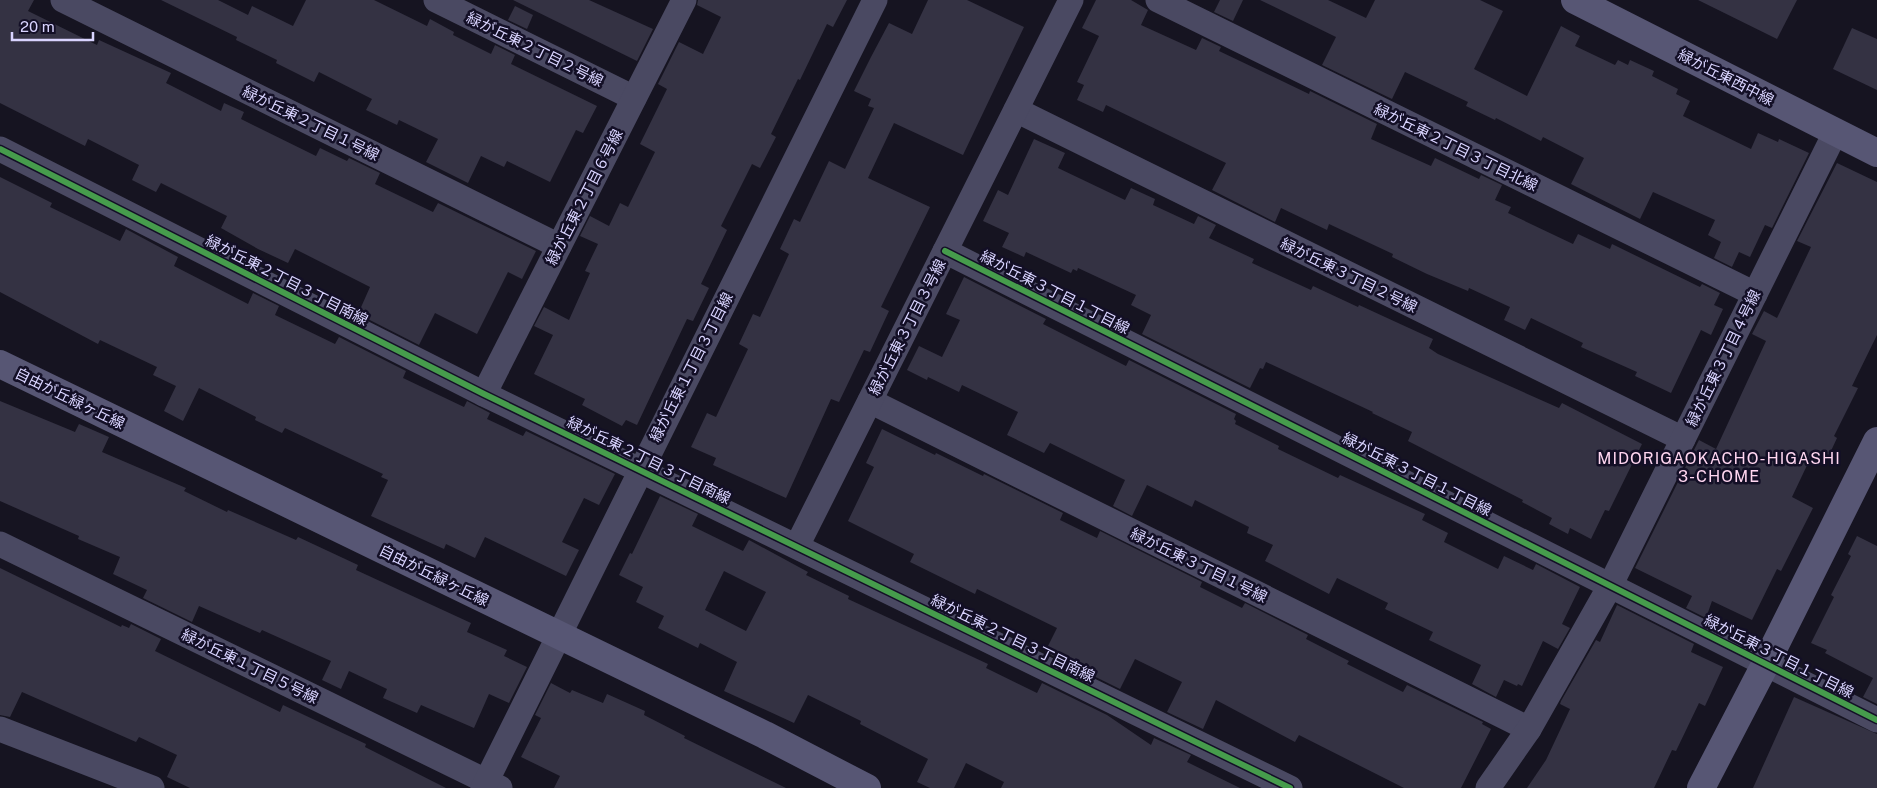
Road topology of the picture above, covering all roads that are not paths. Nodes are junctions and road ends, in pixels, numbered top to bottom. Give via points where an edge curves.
1 (62, 0) edge
2 (436, 0) edge
3 (684, 0) edge
4 (874, 0) edge
5 (1071, 0) edge
6 (1158, 0) edge
7 (1575, 0) edge
8 (634, 98) junction
9 (1016, 110) junction
10 (1835, 132) junction
11 (0, 149) edge
12 (1877, 154) edge
13 (559, 246) junction
14 (945, 251) junction
15 (1755, 294) junction
16 (0, 364) edge
17 (484, 394) junction
18 (870, 401) junction
19 (1683, 439) junction
20 (1877, 441) edge
21 (640, 469) junction
22 (0, 544) edge
23 (797, 546) junction
24 (1610, 586) junction
25 (559, 636) junction
26 (1766, 664) junction
27 (1877, 720) edge
28 (0, 729) edge
29 (1529, 729) junction
30 (489, 786) edge
31 (152, 788) edge
32 (867, 788) edge
33 (1290, 788) edge
34 (1488, 788) edge
35 (1701, 788) edge

1 - 13 street, 緑が丘東２丁目１号線
2 - 8 street, 緑が丘東２丁目２号線
3 - 8 street, 緑が丘東２丁目６号線
4 - 21 street, 緑が丘東１丁目３丁目線
5 - 9 street, 緑が丘東３丁目３号線
6 - 15 street, 緑が丘東２丁目３丁目北線
7 - 10 street, 緑が丘東西中線
8 - 13 street, 緑が丘東２丁目６号線
9 - 14 street, 緑が丘東３丁目３号線
9 - 19 street, 緑が丘東３丁目２号線
10 - 12 street, 緑が丘東西中線
10 - 15 street, 緑が丘東３丁目４号線
11 - 17 street, 緑が丘東２丁目３丁目南線
13 - 17 street, 緑が丘東２丁目６号線
14 - 18 street, 緑が丘東３丁目３号線
14 - 24 street, 緑が丘東３丁目１丁目線
15 - 19 street, 緑が丘東３丁目４号線
16 - 25 street, 自由が丘緑ヶ丘線
17 - 21 street, 緑が丘東２丁目３丁目南線
18 - 23 street, 緑が丘東３丁目３号線
18 - 29 street, 緑が丘東３丁目１号線
19 - 24 street, 緑が丘東３丁目４号線
20 - 26 street
21 - 23 street, 緑が丘東２丁目３丁目南線
21 - 25 street, 緑が丘東１丁目３丁目線
22 - 30 street, 緑が丘東１丁目５号線
23 - 33 street, 緑が丘東２丁目３丁目南線
24 - 26 street, 緑が丘東３丁目１丁目線
24 - 29 street, 緑が丘東３丁目４号線
25 - 30 street, 緑が丘東１丁目３丁目線
25 - 32 street, 自由が丘緑ヶ丘線
26 - 27 street, 緑が丘東３丁目１丁目線
26 - 35 street
28 - 31 street
29 - 34 street, 緑が丘東３丁目４号線

